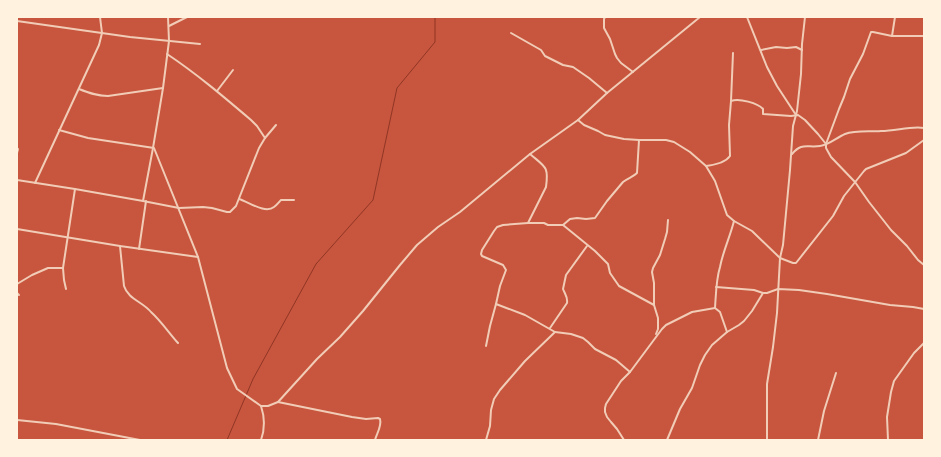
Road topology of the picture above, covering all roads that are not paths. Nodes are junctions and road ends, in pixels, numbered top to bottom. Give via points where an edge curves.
1 (100, 17) edge
2 (168, 17) edge
3 (187, 17) edge
4 (605, 17) edge
5 (700, 17) edge
6 (747, 17) edge
7 (805, 17) edge
8 (895, 17) edge
9 (17, 21) edge
10 (169, 26) junction
11 (510, 32) dead end
12 (102, 33) junction
13 (892, 36) junction
14 (924, 36) edge
15 (169, 40) junction
16 (200, 44) dead end
17 (761, 50) junction
18 (802, 50) junction
19 (733, 53) dead end
20 (167, 54) junction
21 (233, 70) dead end
22 (632, 72) junction
23 (163, 88) junction
24 (79, 89) junction
25 (217, 91) junction
26 (607, 93) junction
27 (731, 101) junction
28 (796, 115) junction
29 (578, 120) junction
30 (276, 125) dead end
31 (924, 128) edge
32 (59, 130) junction
33 (265, 138) junction
34 (639, 140) junction
35 (924, 140) edge
36 (826, 144) junction
37 (153, 148) junction
38 (18, 149) edge
39 (17, 153) edge
40 (530, 154) junction
41 (791, 155) junction
42 (706, 166) junction
43 (17, 180) edge
44 (34, 182) junction
45 (855, 182) junction
46 (74, 189) junction
47 (239, 199) junction
48 (294, 200) dead end
49 (143, 201) junction
50 (146, 201) junction
51 (179, 208) junction
52 (668, 220) dead end
53 (734, 221) junction
54 (528, 223) junction
55 (563, 225) junction
56 (17, 229) edge
57 (68, 237) junction
58 (120, 246) junction
59 (587, 246) junction
60 (139, 249) junction
61 (198, 257) junction
62 (780, 258) junction
63 (924, 265) edge
64 (63, 268) junction
65 (17, 284) edge
66 (716, 287) junction
67 (66, 288) dead end
68 (778, 289) junction
69 (762, 293) junction
70 (496, 304) junction
71 (654, 305) junction
72 (715, 308) junction
73 (924, 309) edge
74 (550, 328) junction
75 (555, 332) junction
76 (727, 332) junction
77 (654, 337) junction
78 (178, 343) dead end
79 (924, 343) edge
80 (486, 346) dead end
81 (630, 372) junction
82 (836, 373) dead end
83 (278, 402) junction
84 (261, 406) junction
85 (17, 420) edge
86 (140, 440) edge
87 (261, 440) edge
88 (375, 440) edge
89 (486, 440) edge
90 (624, 440) edge
91 (667, 440) edge
92 (768, 440) edge
93 (818, 440) edge
94 (888, 440) edge

1 - 12 street
2 - 10 street
3 - 10 street
4 - 22 street via 604,28 615,54
5 - 22 street
6 - 17 street
7 - 18 street
8 - 13 street
9 - 12 street
10 - 15 street
11 - 26 street via 541,50 545,56 562,65 573,67
12 - 15 street
12 - 24 street via 100,45
13 - 14 street
13 - 36 street via 871,32
15 - 16 street
15 - 20 street
17 - 18 street via 776,47 796,47
17 - 28 street via 777,86
18 - 28 street
19 - 27 street
20 - 23 street
20 - 25 street
21 - 25 street
22 - 26 street
23 - 24 street via 108,96
23 - 37 street
24 - 32 street
25 - 33 street via 251,120
26 - 29 street
27 - 28 street via 736,99 759,106 763,109 763,114
27 - 42 street via 730,156 721,163
28 - 36 street via 805,120
28 - 41 street
29 - 34 street via 605,135
29 - 40 street
30 - 33 street
31 - 36 street via 846,134
32 - 37 street via 88,138
32 - 44 street
33 - 47 street
34 - 42 street via 674,142
34 - 55 street via 637,173 624,182 596,218 570,219
35 - 45 street via 906,153 866,169
36 - 41 street via 804,146
36 - 45 street via 831,157
37 - 49 street
37 - 51 street
38 - 39 street
40 - 54 street via 547,170 547,181
40 - 83 street via 418,245 345,332
41 - 62 street
42 - 53 street via 715,181 727,215
43 - 44 street
44 - 46 street
45 - 62 street via 833,216 796,263
45 - 63 street via 891,230
46 - 49 street
46 - 57 street
47 - 48 street via 269,209 281,200
47 - 51 street via 230,212 203,207
49 - 50 street
50 - 51 street
50 - 60 street
51 - 61 street
52 - 71 street via 665,239 652,272
53 - 62 street via 752,231
53 - 66 street
54 - 55 street
54 - 70 street via 498,227 482,250 482,256 503,265 506,270
55 - 59 street
56 - 57 street
57 - 58 street
57 - 64 street
58 - 60 street
58 - 78 street via 126,291 149,309
59 - 71 street via 608,264 610,273 619,286
59 - 74 street via 566,275 563,289 568,300
60 - 61 street
61 - 84 street via 227,368 237,390
62 - 68 street
64 - 65 street via 48,268
64 - 67 street
66 - 69 street
66 - 72 street
68 - 69 street
68 - 73 street
68 - 92 street via 767,384
69 - 76 street via 744,321
70 - 74 street
70 - 80 street
71 - 77 street via 658,329
72 - 76 street via 720,312
72 - 77 street via 687,314 666,325
74 - 75 street
75 - 81 street via 583,338
75 - 89 street via 525,361 494,399
76 - 91 street via 705,355
77 - 81 street
79 - 94 street via 914,352 894,381 887,417
81 - 90 street via 621,381 605,408 607,416
82 - 93 street
83 - 84 street
83 - 88 street via 352,417 378,418 381,424
84 - 87 street via 264,415
85 - 86 street via 56,424

